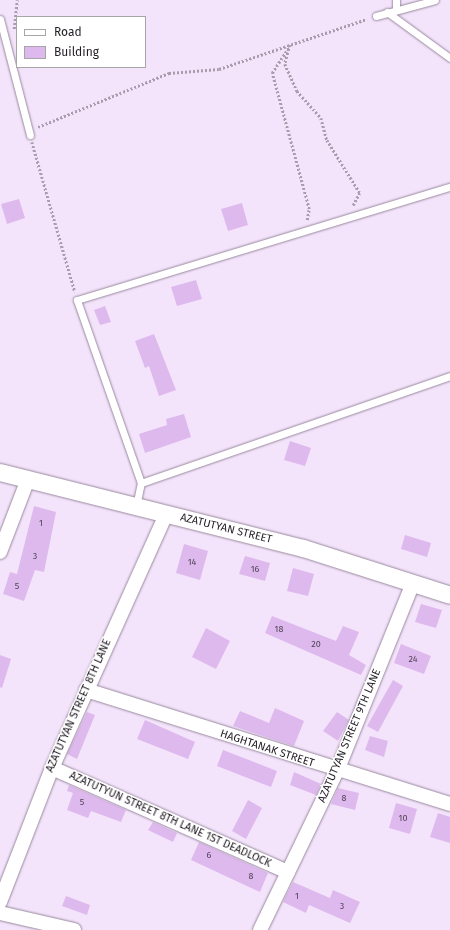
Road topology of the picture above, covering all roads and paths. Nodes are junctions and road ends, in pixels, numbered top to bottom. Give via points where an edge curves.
1 (396, 0) edge
2 (435, 0) edge
3 (396, 9) junction
4 (387, 12) junction
5 (376, 16) joint
6 (0, 19) edge
7 (290, 45) junction
8 (450, 58) edge
9 (30, 135) junction
10 (450, 187) edge
11 (346, 218) junction
12 (306, 230) junction
13 (77, 300) junction
14 (450, 376) edge
15 (0, 472) edge
16 (28, 480) junction
17 (141, 483) junction
18 (136, 506) junction
19 (166, 514) junction
20 (0, 552) edge
21 (413, 583) junction
22 (450, 595) edge
23 (86, 690) junction
24 (52, 768) junction
25 (338, 771) junction
26 (450, 804) edge
27 (288, 872) junction
28 (0, 902) edge
29 (0, 913) edge
30 (74, 930) edge
31 (260, 930) edge

1 - 3 lane
2 - 3 lane
3 - 4 lane
4 - 5 lane
4 - 8 lane
5 - 7 path
6 - 9 lane
7 - 9 path via 220,69 168,73 41,122
7 - 11 path via 285,64 297,91 321,118 327,140 360,193
7 - 12 path via 272,73 308,210
9 - 13 path
10 - 11 lane
11 - 12 lane
12 - 13 lane
13 - 17 lane
14 - 17 lane
15 - 16 street, AZATUTYAN STREET
16 - 18 street, AZATUTYAN STREET
16 - 20 street
17 - 18 lane
18 - 19 street, AZATUTYAN STREET
19 - 21 street, AZATUTYAN STREET via 303,548
19 - 23 street, AZATUTYAN STREET 8TH LANE
21 - 22 street, AZATUTYAN STREET
21 - 25 street, AZATUTYAN STREET 9TH LANE
23 - 24 street, AZATUTYAN STREET 8TH LANE
23 - 25 street, HAGHTANAK STREET
24 - 27 street, AZATUTYUN STREET 8TH LANE 1ST DEADLOCK
24 - 28 street, AZATUTYAN STREET 8TH LANE
25 - 26 street, HAGHTANAK STREET
25 - 27 street, AZATUTYAN STREET 9TH LANE
27 - 31 street, AZATUTYAN STREET 9TH LANE
29 - 30 street

